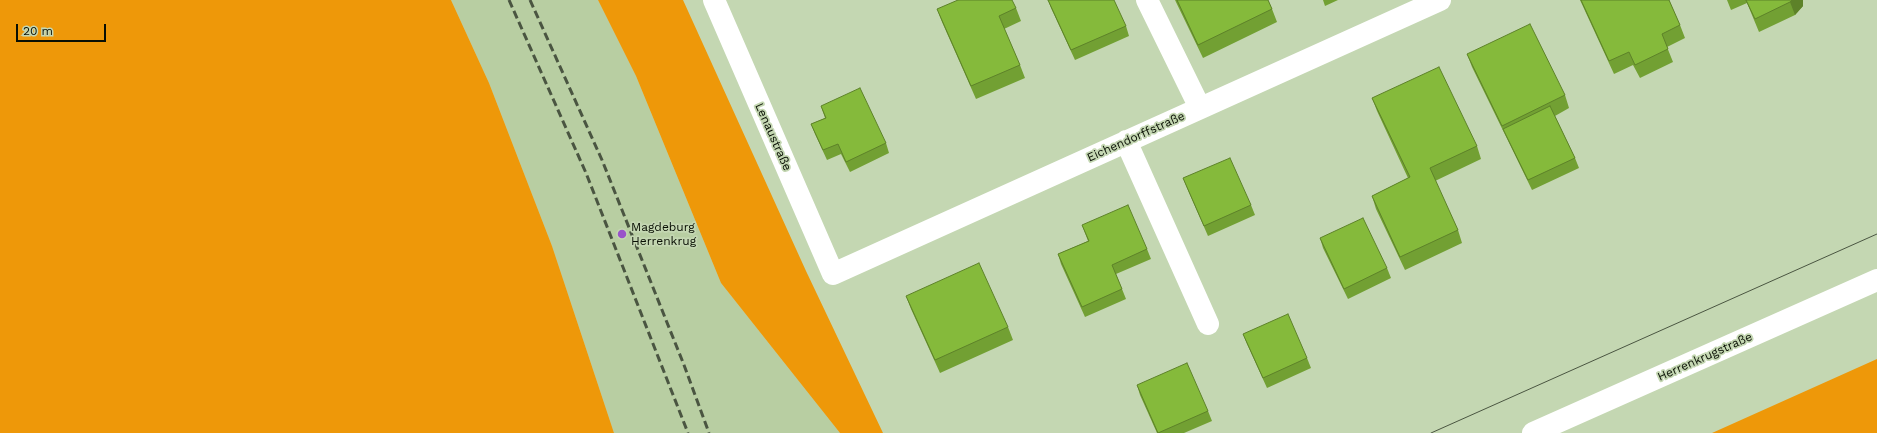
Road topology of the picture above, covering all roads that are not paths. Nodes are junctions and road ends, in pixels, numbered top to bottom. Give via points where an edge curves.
1 (714, 0) edge
2 (1147, 0) edge
3 (1440, 0) edge
4 (1200, 108) junction
5 (1126, 141) junction
6 (833, 274) joint
7 (1877, 280) edge
8 (1208, 324) dead end
9 (1534, 433) edge

1 - 6 street, Lenaustraße
2 - 4 street
3 - 4 street, Eichendorffstraße
4 - 5 street, Eichendorffstraße
5 - 6 street, Eichendorffstraße
5 - 8 street
7 - 9 street, Herrenkrugstraße

